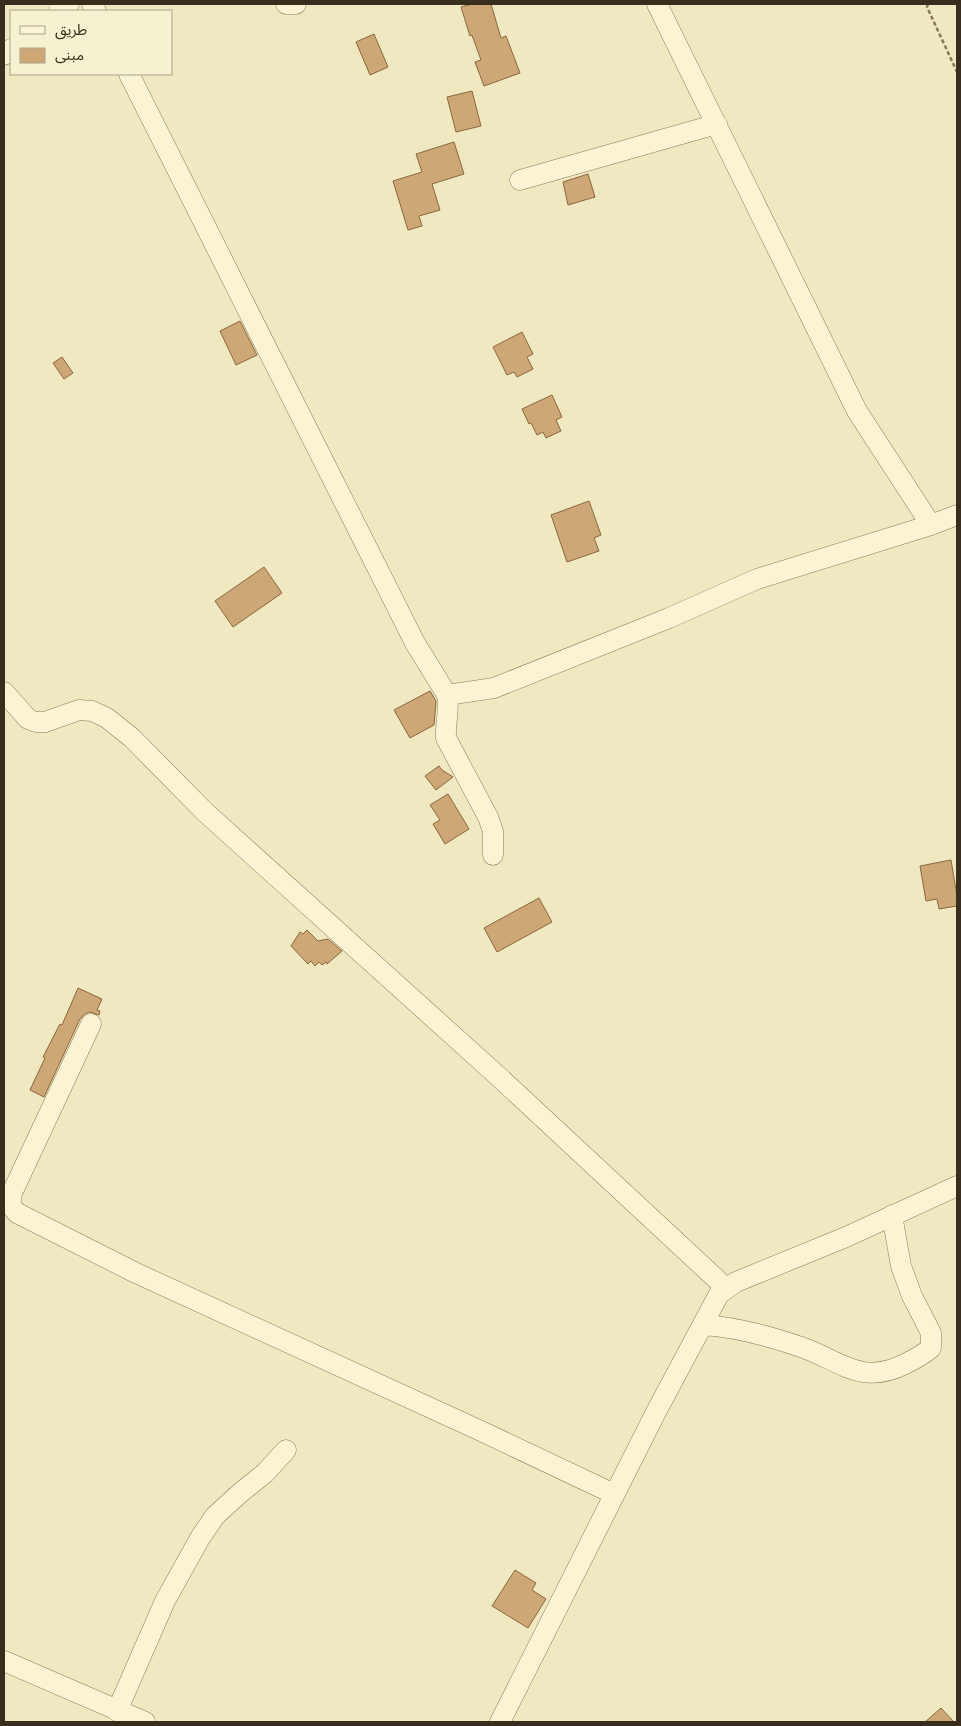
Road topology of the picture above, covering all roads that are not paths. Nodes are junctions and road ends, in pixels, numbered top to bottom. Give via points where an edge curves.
1 (286, 4) edge
2 (296, 4) edge
3 (657, 4) edge
4 (129, 75) edge
5 (717, 124) junction
6 (520, 180) dead end
7 (957, 515) edge
8 (931, 525) junction
9 (4, 692) edge
10 (447, 695) junction
11 (493, 855) dead end
12 (91, 1024) dead end
13 (957, 1186) edge
14 (892, 1216) junction
15 (726, 1288) junction
16 (703, 1325) junction
17 (286, 1450) dead end
18 (614, 1494) junction
19 (4, 1661) edge
20 (117, 1711) junction
21 (145, 1722) edge
22 (500, 1722) edge

1 - 2 street
3 - 5 street
4 - 10 street via 415,642
5 - 6 street
5 - 8 street via 857,411
7 - 8 street
8 - 10 street via 757,579 494,688
9 - 15 street via 28,718 36,722 46,722 79,710 92,711 107,718 132,738 205,812 499,1077
10 - 11 street via 446,738 488,817 493,832
12 - 18 street via 12,1193 11,1206 17,1213 136,1273
13 - 14 street
14 - 15 street
14 - 16 street via 901,1266 931,1333 931,1348 923,1355 891,1371 873,1374 854,1371 803,1348 752,1331
15 - 16 street
16 - 18 street
17 - 20 street via 265,1473 215,1516 200,1538 165,1601
18 - 22 street
19 - 20 street
20 - 21 street

